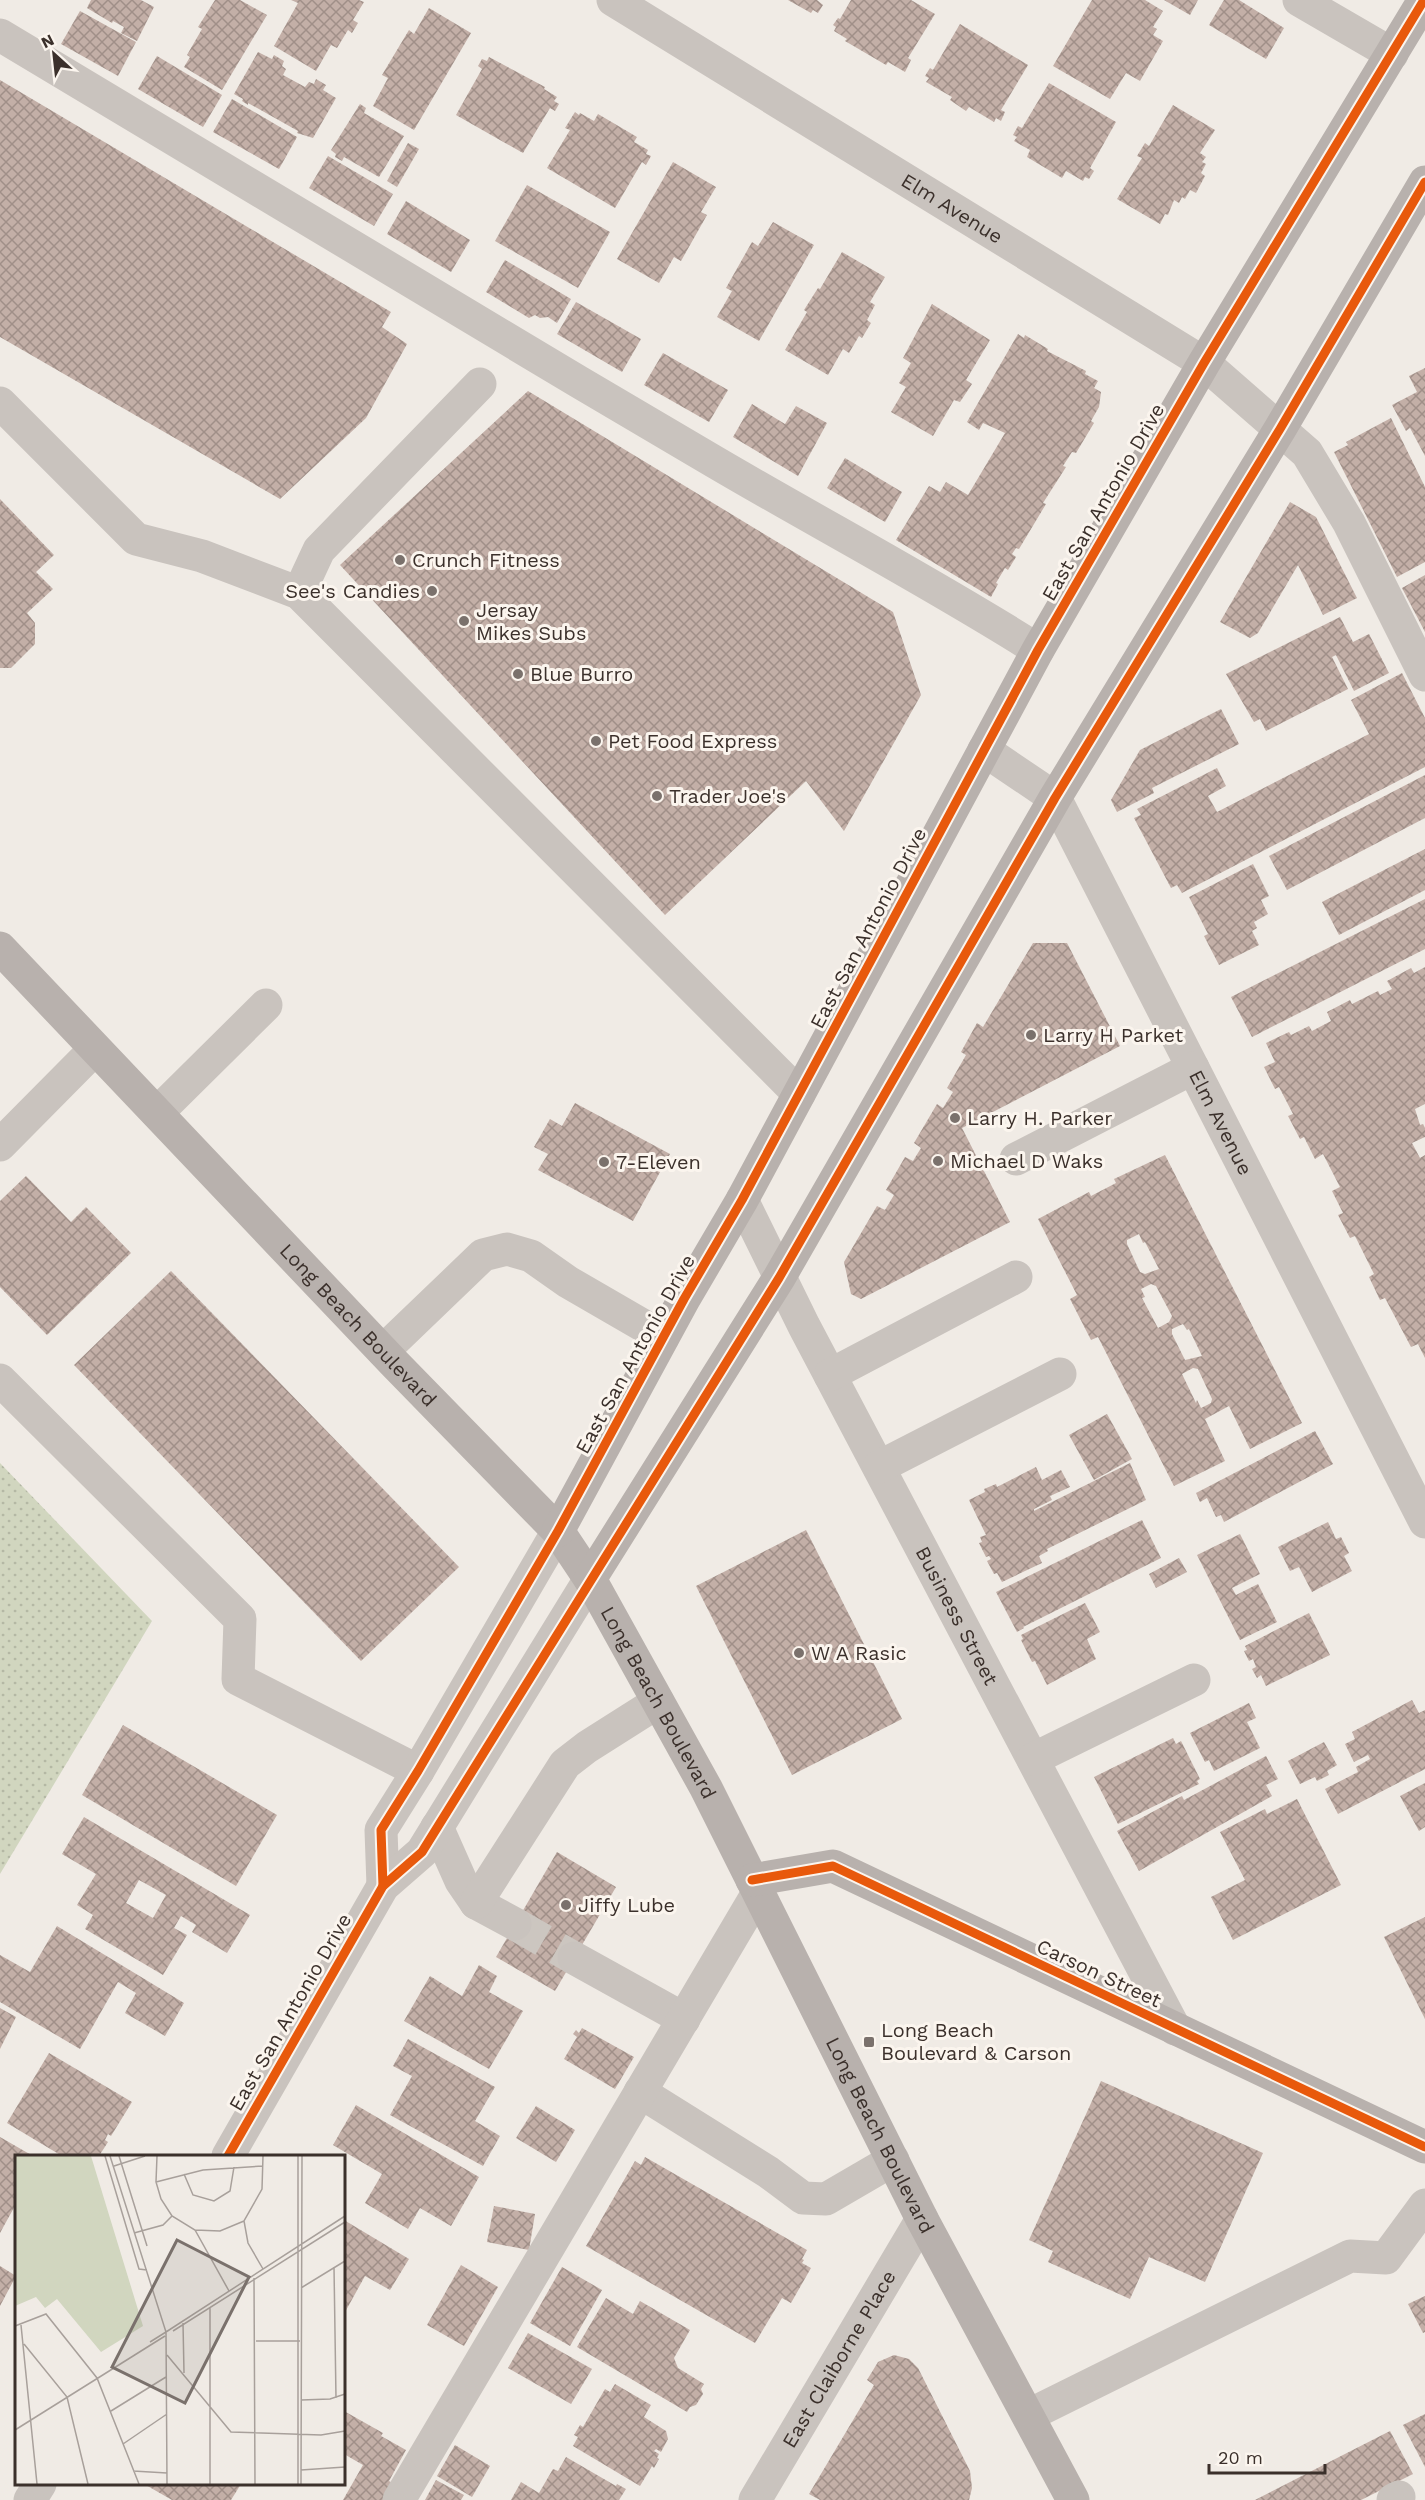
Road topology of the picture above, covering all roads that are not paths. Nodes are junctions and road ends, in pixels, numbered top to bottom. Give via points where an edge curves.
1 (613, 0) edge
2 (1299, 0) edge
3 (1424, 0) edge
4 (0, 35) edge
5 (1392, 54) junction
6 (1425, 182) edge
7 (1204, 363) junction
8 (480, 384) dead end
9 (0, 403) edge
10 (1280, 429) junction
11 (298, 593) junction
12 (1038, 650) junction
13 (1425, 675) edge
14 (984, 750) junction
15 (1055, 798) junction
16 (0, 948) edge
17 (266, 1005) dead end
18 (96, 1048) junction
19 (1193, 1068) junction
20 (799, 1094) junction
21 (157, 1113) junction
22 (0, 1145) edge
23 (1016, 1159) dead end
24 (742, 1200) junction
25 (1016, 1277) dead end
26 (779, 1278) junction
27 (663, 1337) junction
28 (383, 1351) junction
29 (1060, 1374) dead end
30 (830, 1375) junction
31 (0, 1380) edge
32 (879, 1467) junction
33 (1425, 1522) edge
34 (558, 1531) junction
35 (590, 1579) junction
36 (1194, 1680) dead end
37 (658, 1702) junction
38 (1033, 1759) junction
39 (418, 1771) junction
40 (437, 1827) junction
41 (383, 1886) junction
42 (755, 1886) junction
43 (476, 1903) junction
44 (515, 1924) tunnel mouth
45 (574, 1958) tunnel mouth
46 (684, 2019) junction
47 (1175, 2029) junction
48 (640, 2092) junction
49 (1425, 2147) edge
50 (229, 2155) edge
51 (893, 2160) junction
52 (1425, 2205) edge
53 (922, 2219) junction
54 (1029, 2415) junction
55 (39, 2485) edge
56 (30, 2500) edge
57 (399, 2500) edge
58 (755, 2500) edge
59 (1073, 2500) edge

1 - 7 street, Elm Avenue
2 - 5 street
3 - 5 main road, East San Antonio Drive
4 - 12 street via 532,355
5 - 7 main road, East San Antonio Drive
6 - 10 main road, East San Antonio Drive
7 - 10 street, Elm Avenue
7 - 12 main road, East San Antonio Drive
8 - 11 street via 319,550
9 - 11 street via 136,538 202,556
10 - 13 street, Elm Avenue via 1307,453 1349,524
10 - 15 main road, East San Antonio Drive
11 - 20 street
12 - 14 main road, East San Antonio Drive
14 - 15 street, Elm Avenue
14 - 20 main road, East San Antonio Drive
15 - 19 street, Elm Avenue
15 - 26 main road, East San Antonio Drive
16 - 18 main road, Long Beach Boulevard
17 - 21 street
18 - 21 main road, Long Beach Boulevard
18 - 22 street
19 - 23 street
19 - 33 street, Elm Avenue
20 - 24 main road, East San Antonio Drive
21 - 28 main road, Long Beach Boulevard
24 - 26 street, Business Street
24 - 27 main road, East San Antonio Drive
25 - 30 street
26 - 30 street, Business Street
26 - 35 main road, East San Antonio Drive
27 - 28 street via 531,1256 507,1249 483,1255
27 - 34 main road, East San Antonio Drive
28 - 34 main road, Long Beach Boulevard
29 - 32 street
30 - 32 street, Business Street
31 - 39 street via 240,1619 238,1679
32 - 38 street, Business Street
34 - 35 main road, Long Beach Boulevard
34 - 39 street, East San Antonio Drive
35 - 37 main road, Long Beach Boulevard
35 - 40 street, East San Antonio Drive
36 - 38 street
37 - 42 main road, Long Beach Boulevard
37 - 43 street via 565,1764
38 - 47 street, Business Street
39 - 41 street, East San Antonio Drive via 381,1830
40 - 41 street, East San Antonio Drive via 422,1852
40 - 43 street via 461,1881
41 - 50 street, East San Antonio Drive
42 - 46 street
42 - 47 main road, Carson Street via 833,1866
42 - 51 main road, Long Beach Boulevard
43 - 44 street
45 - 46 street
46 - 48 street
47 - 49 main road, Carson Street
48 - 51 street via 803,2198 826,2199
48 - 57 street
51 - 53 main road, Long Beach Boulevard
52 - 54 street via 1386,2258 1350,2256
53 - 54 main road, Long Beach Boulevard
53 - 58 street, East Claiborne Place
54 - 59 main road, Long Beach Boulevard
55 - 56 street

